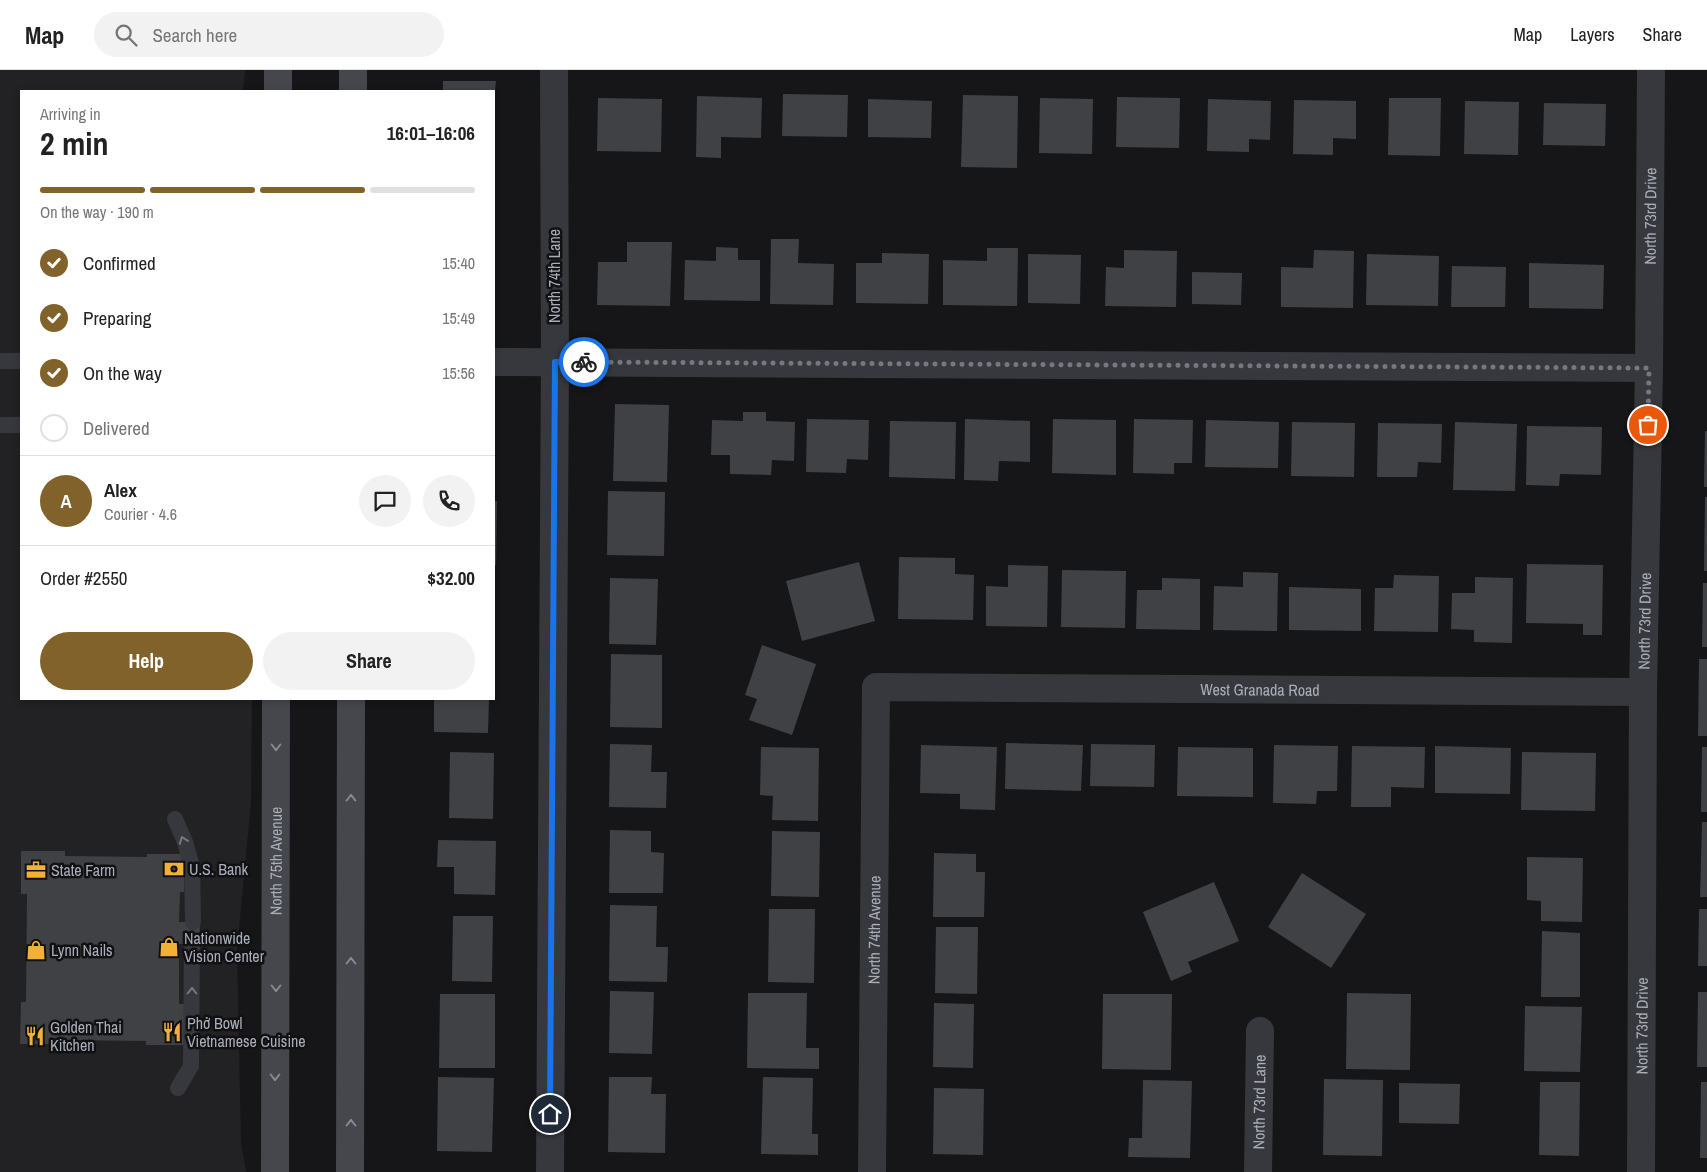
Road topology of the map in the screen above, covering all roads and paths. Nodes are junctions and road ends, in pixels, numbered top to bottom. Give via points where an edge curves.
1 (278, 70) edge
2 (353, 70) edge
3 (554, 70) edge
4 (1651, 70) edge
5 (278, 90) edge
6 (353, 90) edge
7 (0, 361) edge
8 (20, 361) edge
9 (495, 362) edge
10 (555, 362) junction
11 (1649, 368) junction
12 (0, 425) edge
13 (20, 425) edge
14 (876, 688) joint
15 (1643, 692) junction
16 (276, 700) edge
17 (351, 700) edge
18 (175, 819) dead end
19 (193, 922) dead end
20 (192, 944) dead end
21 (1260, 1031) dead end
22 (178, 1088) dead end
23 (275, 1172) edge
24 (350, 1172) edge
25 (550, 1172) edge
26 (872, 1172) edge
27 (1258, 1172) edge
28 (1641, 1172) edge

1 - 5 main road
2 - 6 main road
3 - 10 street, North 74th Lane
4 - 11 street, North 73rd Drive
7 - 8 lane
9 - 10 street
10 - 11 street
10 - 25 street, North 74th Lane
11 - 15 street, North 73rd Drive
12 - 13 lane
14 - 15 street, West Granada Road
14 - 26 street, North 74th Avenue
15 - 28 street, North 73rd Drive
16 -> 23 main road, North 75th Avenue
24 -> 17 main road
19 -> 18 lane via 192,867
22 -> 20 lane via 191,1066
21 - 27 street, North 73rd Lane

